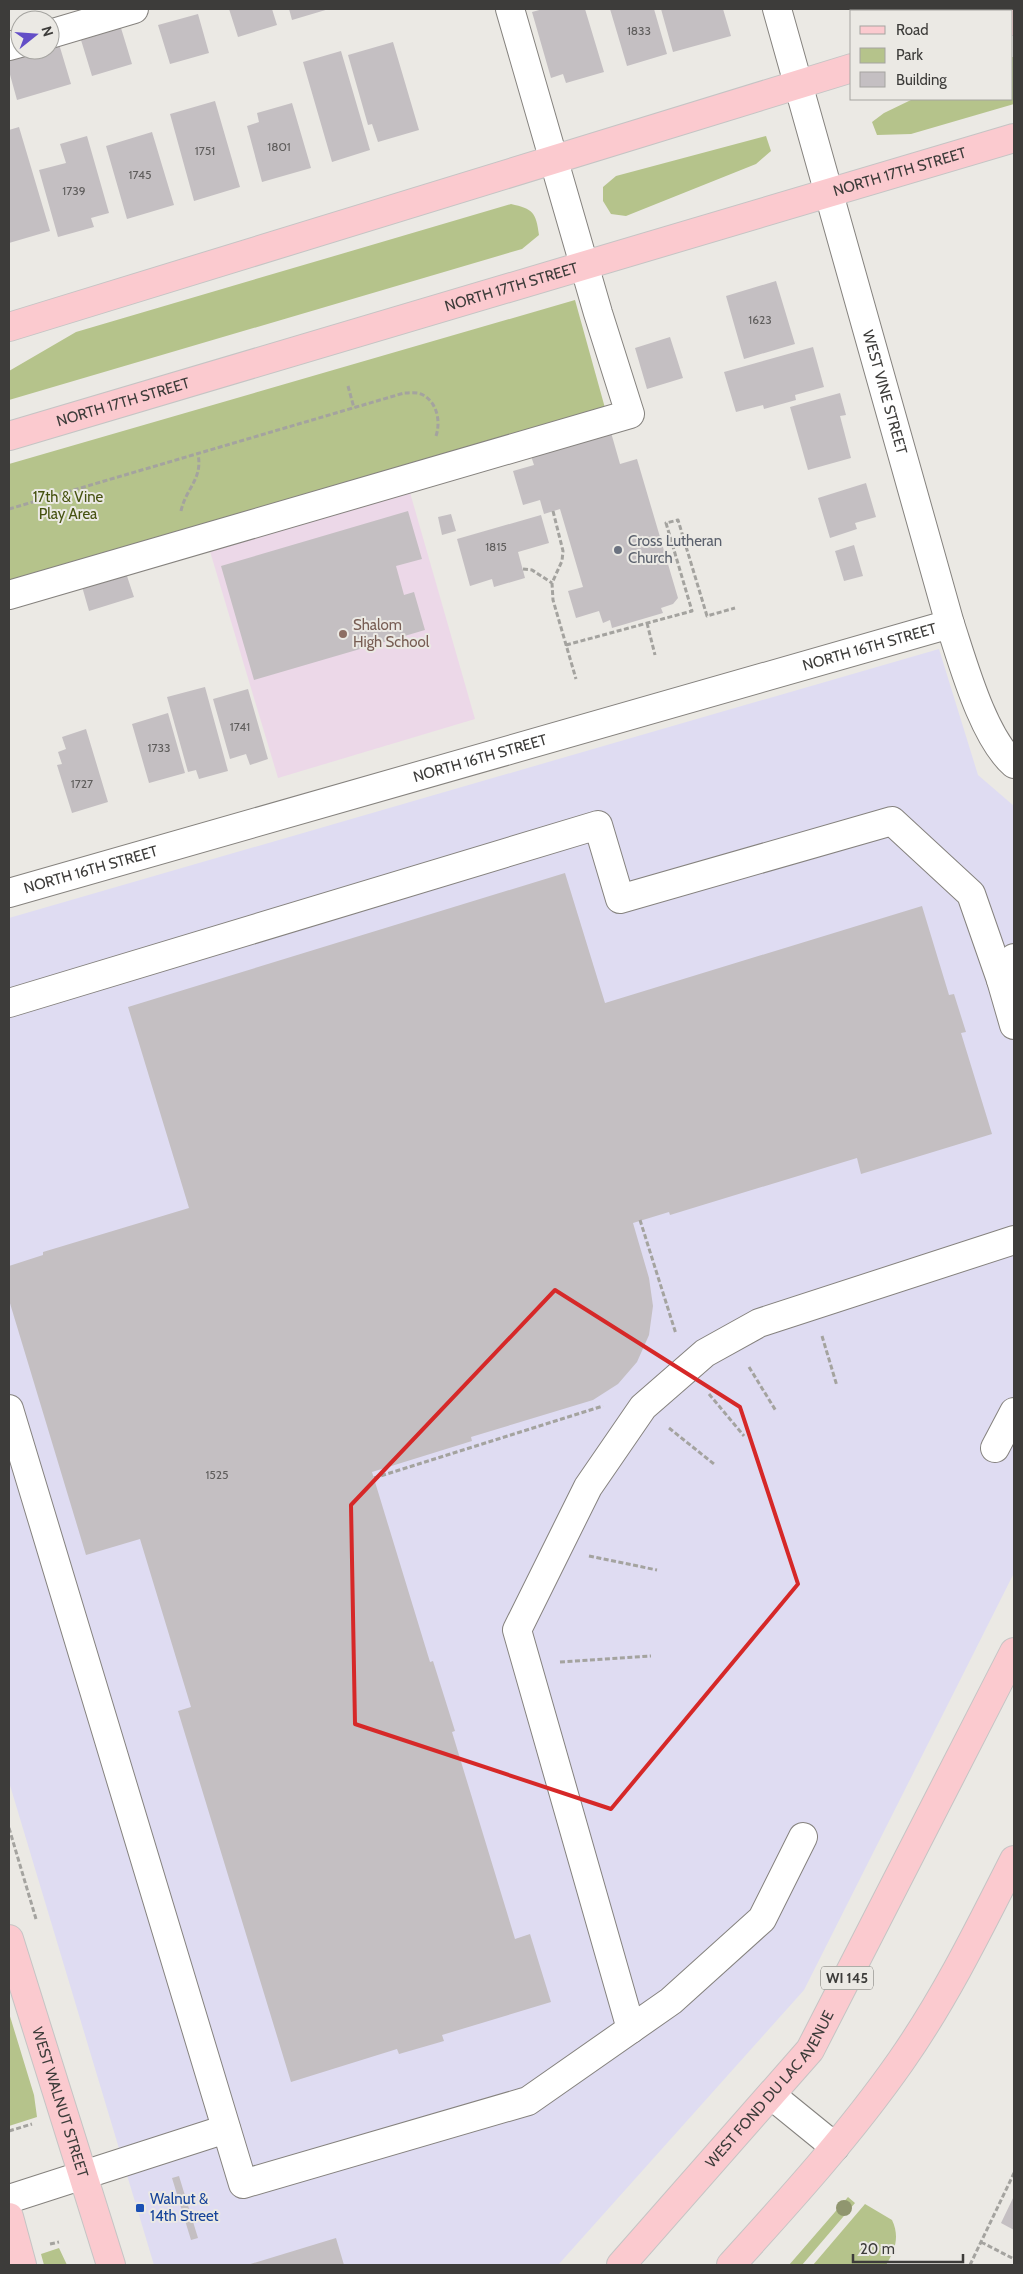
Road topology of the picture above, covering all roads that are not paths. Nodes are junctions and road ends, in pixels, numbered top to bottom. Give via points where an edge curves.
1 (134, 9) edge
2 (510, 9) edge
3 (777, 9) edge
4 (60, 31) edge
5 (850, 69) edge
6 (798, 84) junction
7 (1014, 138) edge
8 (554, 160) junction
9 (829, 193) junction
10 (585, 266) junction
11 (9, 328) edge
12 (9, 436) edge
13 (9, 595) edge
14 (950, 624) junction
15 (1014, 764) edge
16 (9, 893) edge
17 (1008, 969) edge
18 (9, 1002) edge
19 (1014, 1026) edge
20 (1014, 1240) edge
21 (9, 1409) edge
22 (1014, 1412) edge
23 (995, 1448) dead end
24 (1014, 1652) edge
25 (804, 1837) dead end
26 (1014, 1860) edge
27 (9, 1939) edge
28 (630, 2029) junction
29 (772, 2095) junction
30 (226, 2129) junction
31 (835, 2147) junction
32 (82, 2175) junction
33 (9, 2199) edge
34 (9, 2217) edge
35 (22, 2265) edge
36 (111, 2265) edge
37 (621, 2265) edge
38 (731, 2265) edge

1 - 4 street
2 - 8 street
3 - 6 street, WEST VINE STREET
5 - 6 main road
6 - 8 main road
6 - 9 street, WEST VINE STREET
7 - 9 main road, NORTH 17TH STREET
8 - 10 street
8 - 11 main road
9 - 10 main road, NORTH 17TH STREET
9 - 14 street, WEST VINE STREET
10 - 12 main road, NORTH 17TH STREET
10 - 13 street via 630,414
14 - 15 street, WEST VINE STREET via 979,710 1006,757
14 - 16 street, NORTH 16TH STREET
17 - 18 street via 971,894 892,821 620,899 598,825
17 - 19 street
20 - 28 street via 759,1323 705,1353 643,1407 588,1487 517,1630
21 - 30 street
22 - 23 street
24 - 29 main road, WEST FOND DU LAC AVENUE / WI 145 via 810,2050
25 - 28 street via 762,1919 672,2001
26 - 31 main road via 936,2007 901,2061
27 - 32 main road, WEST WALNUT STREET
28 - 30 street via 528,2101 244,2184
29 - 31 street
29 - 37 main road, WEST FOND DU LAC AVENUE / WI 145
30 - 32 street
31 - 38 main road
32 - 33 street
32 - 36 main road, WEST WALNUT STREET
34 - 35 main road

